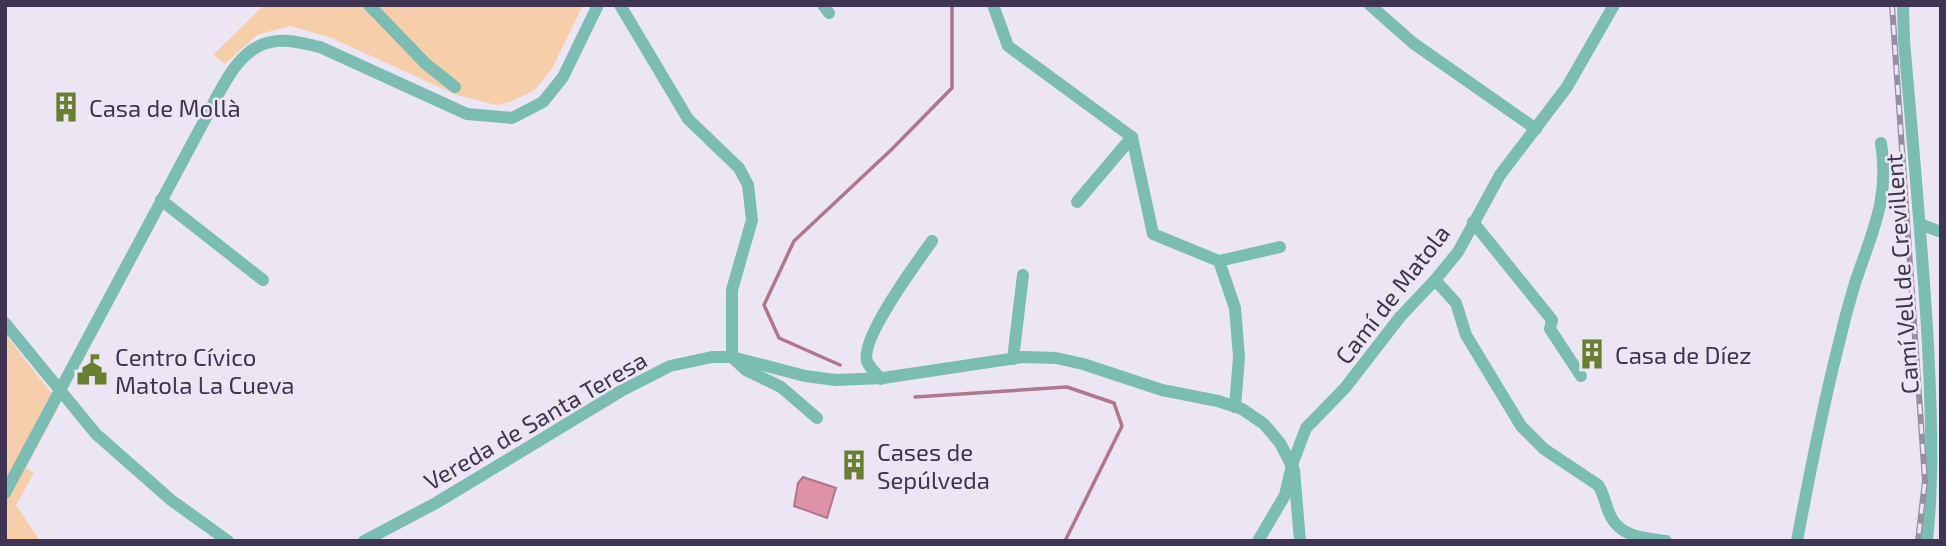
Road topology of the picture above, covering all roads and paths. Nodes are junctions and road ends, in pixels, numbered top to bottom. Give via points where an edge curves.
1 (369, 5) edge
2 (598, 5) edge
3 (620, 5) edge
4 (993, 5) edge
5 (1370, 5) edge
6 (1614, 5) edge
7 (1903, 5) edge
8 (455, 87) dead end
9 (1535, 129) junction
10 (1132, 137) junction
11 (1881, 143) dead end
12 (161, 200) junction
13 (1077, 202) dead end
14 (1473, 222) junction
15 (1920, 224) junction
16 (1941, 232) edge
17 (932, 241) dead end
18 (1280, 247) dead end
19 (1219, 261) junction
20 (1023, 275) dead end
21 (263, 280) dead end
22 (1435, 280) junction
23 (5, 323) edge
24 (732, 357) junction
25 (1013, 359) junction
26 (1581, 376) dead end
27 (881, 379) junction
28 (60, 390) junction
29 (1235, 407) junction
30 (817, 418) dead end
31 (1292, 465) junction
32 (5, 493) edge
33 (1935, 521) edge
34 (228, 541) edge
35 (364, 541) edge
36 (1258, 541) edge
37 (1300, 541) edge
38 (1666, 541) edge
39 (1797, 541) edge
40 (1927, 541) edge

1 - 8 street
2 - 12 street via 564,77 542,102 512,118 467,114 320,47 271,41 249,51 231,73
3 - 24 street via 688,119 740,168 748,185 752,220 732,290
4 - 10 street via 1007,46
5 - 9 street via 1413,43
6 - 9 street, Camí de Matola via 1567,87
7 - 15 street, Camí Vell de Crevillent
9 - 14 street, Camí de Matola via 1500,175
10 - 13 street
10 - 19 street via 1153,234
11 - 39 street via 1882,205 1854,286 1819,420
12 - 21 street
12 - 28 street
14 - 22 street, Camí de Matola via 1458,252
14 - 26 street via 1552,320 1550,329
15 - 16 street
15 - 33 street, Camí Vell de Crevillent
17 - 27 street via 866,348 867,362
18 - 19 street
19 - 29 street via 1235,308 1239,357
20 - 25 street
22 - 31 street, Camí de Matola via 1306,428
22 - 38 street via 1457,303 1466,335 1521,426 1544,449 1598,485 1622,531
23 - 28 street
24 - 27 street, Vereda de Santa Teresa via 804,376
24 - 30 street via 746,370 781,387
24 - 35 street, Vereda de Santa Teresa via 670,366
25 - 27 street, Vereda de Santa Teresa
25 - 29 street, Vereda de Santa Teresa via 1056,358
28 - 32 street
28 - 34 street via 133,469
29 - 31 street, Vereda de Santa Teresa via 1264,424
31 - 36 street, Camí de Matola via 1285,495
31 - 37 street, Vereda de Santa Teresa
33 - 40 street, Camí Vell de Crevillent

